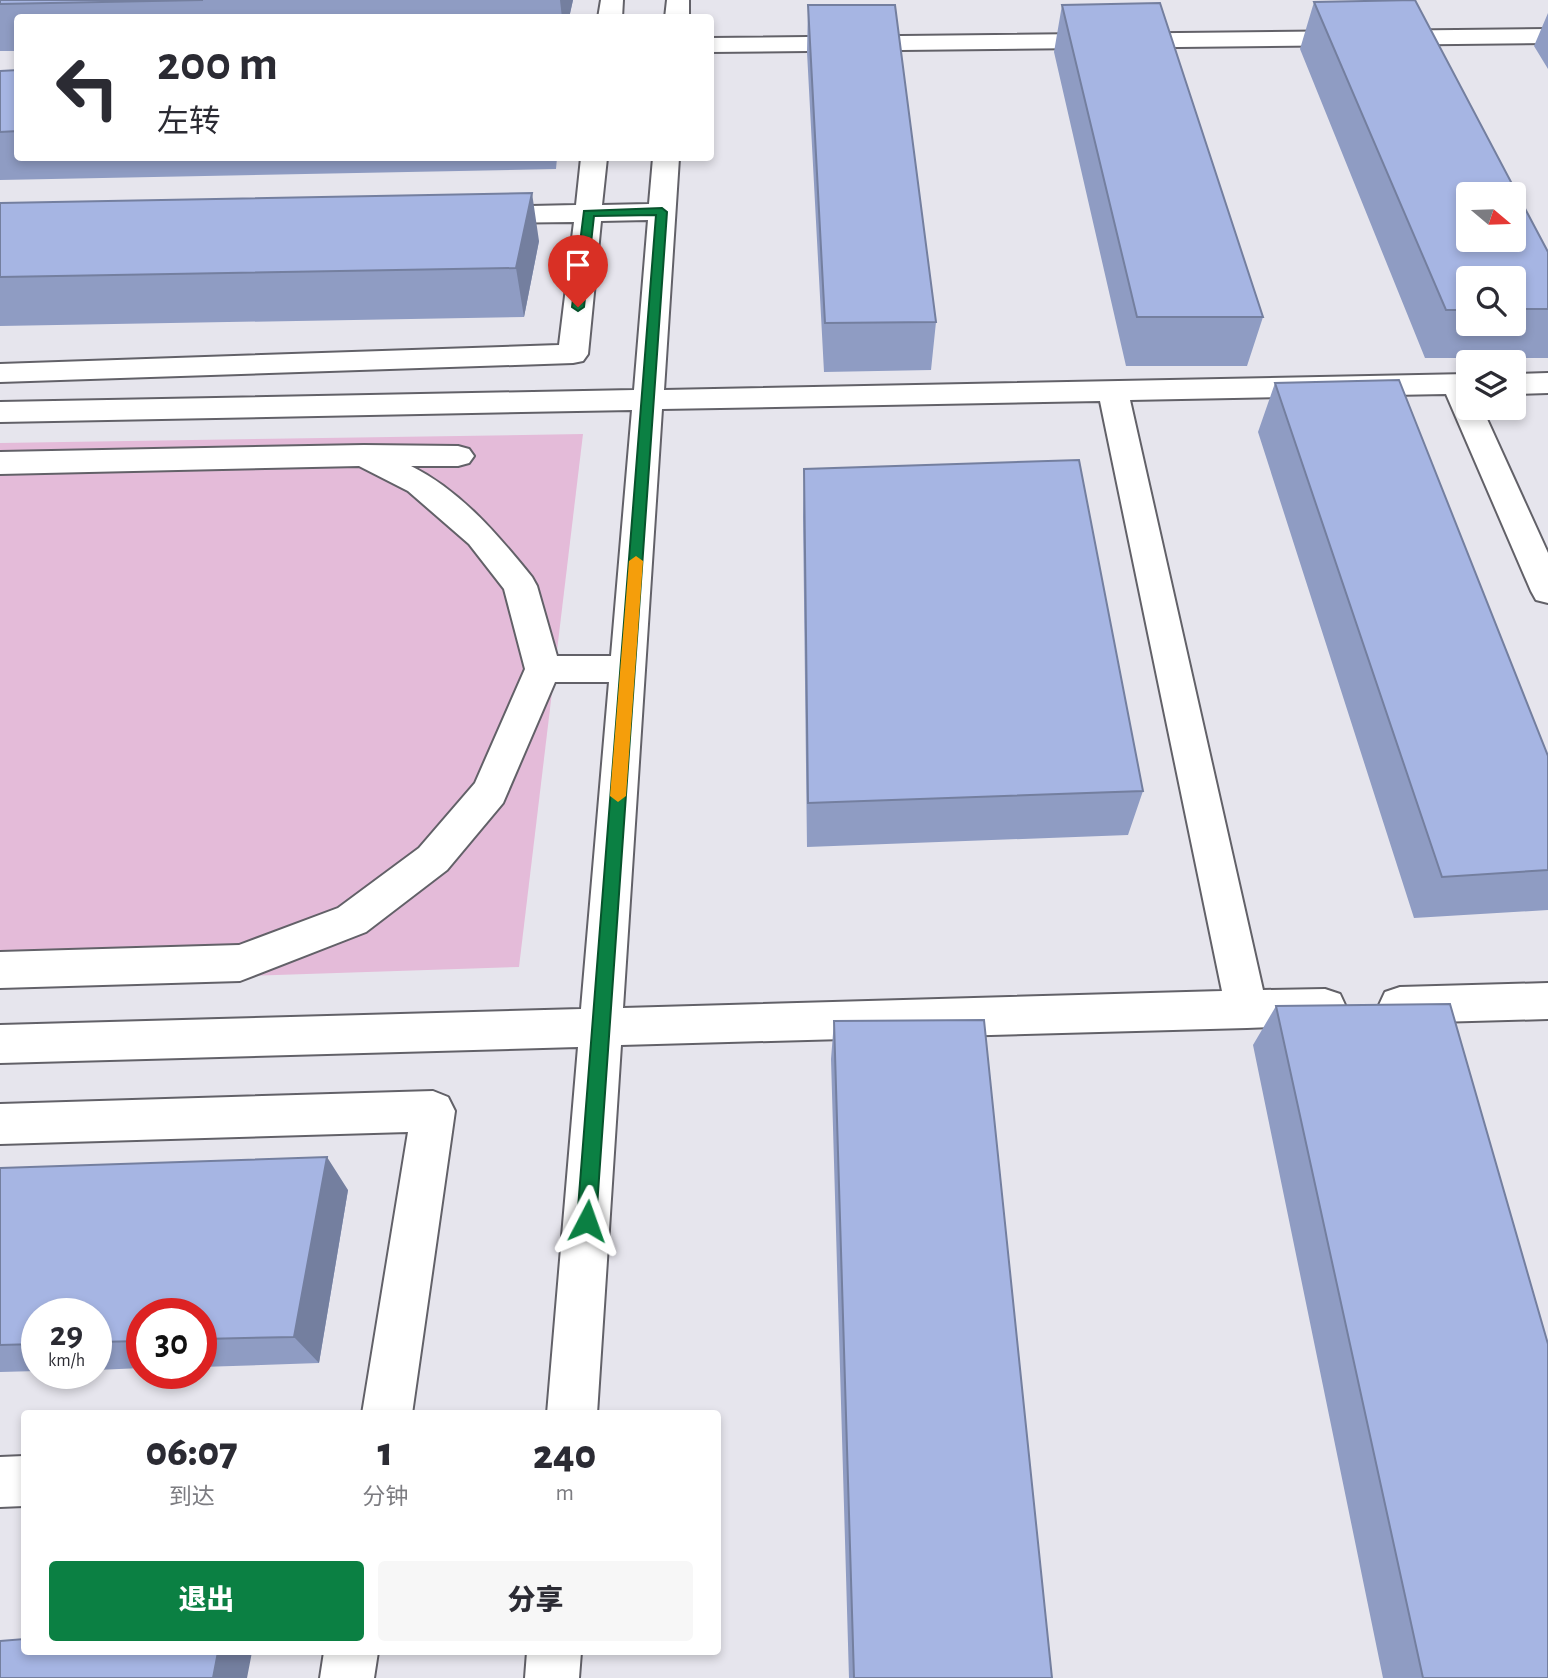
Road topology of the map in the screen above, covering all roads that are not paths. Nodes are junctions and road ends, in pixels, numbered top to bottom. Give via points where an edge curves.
1 (1548, 36) edge
2 (714, 45) edge
3 (594, 161) edge
4 (666, 161) edge
5 (662, 212) junction
6 (588, 213) junction
7 (452, 216) edge
8 (0, 373) edge
9 (1548, 383) edge
10 (1526, 384) edge
11 (1456, 385) edge
12 (1113, 391) junction
13 (648, 400) junction
14 (0, 412) edge
15 (1477, 420) edge
16 (364, 455) junction
17 (458, 456) dead end
18 (0, 463) edge
19 (1548, 591) edge
20 (543, 669) junction
21 (628, 669) junction
22 (0, 970) edge
23 (1548, 1001) edge
24 (1247, 1010) junction
25 (601, 1027) junction
26 (0, 1044) edge
27 (0, 1124) edge
28 (388, 1410) edge
29 (572, 1410) edge
30 (21, 1481) edge
31 (0, 1482) edge
32 (351, 1655) edge
33 (554, 1655) edge
34 (347, 1678) edge
35 (552, 1678) edge

1 - 2 street
3 - 6 street
4 - 5 street
5 - 6 street
5 - 13 street
6 - 7 street
6 - 8 street via 573,355
9 - 10 street
11 - 12 street
12 - 13 street
12 - 24 street
13 - 14 street
13 - 21 street
15 - 19 street
16 - 17 street
16 - 18 street
16 - 20 street via 419,483 481,536 520,586
20 - 21 street
20 - 22 street via 490,792 433,859 352,920 240,963
21 - 25 street
23 - 24 street
24 - 25 street
25 - 26 street
25 - 29 street
27 - 28 street via 433,1111
30 - 31 street
32 - 34 street
33 - 35 street

